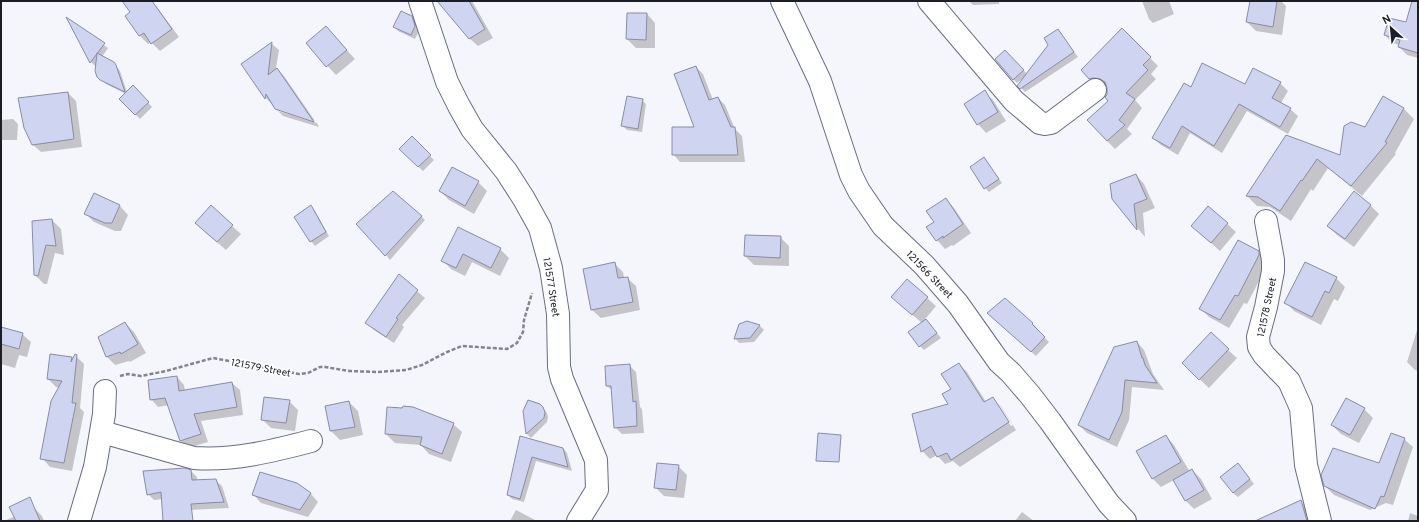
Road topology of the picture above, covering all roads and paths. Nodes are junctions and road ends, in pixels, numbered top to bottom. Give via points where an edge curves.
1 (420, 1) edge
2 (782, 1) edge
3 (929, 1) edge
4 (1095, 90) dead end
5 (1266, 221) dead end
6 (551, 268) junction
7 (105, 391) joint
8 (102, 432) junction
9 (311, 441) dead end
10 (79, 521) edge
11 (578, 521) edge
12 (1125, 521) edge
13 (1320, 521) edge

1 - 6 street, 121577 Street via 447,82 472,129 506,171 534,216
2 - 12 street, 121566 Street via 820,81 859,191 883,226 924,265 958,304 999,362 1025,389 1109,504
3 - 4 street via 1014,101 1040,123 1051,123
5 - 13 street, 121578 Street via 1273,271 1258,337 1259,347 1289,381 1301,408 1306,465
6 - 7 path, 121579 Street via 532,290 523,332 517,343 507,349 462,346 406,370 378,372 320,367 299,374 213,358 141,376 116,376 106,382
6 - 11 street, 121577 Street via 558,314 559,368 596,460 597,490
7 - 8 street
8 - 9 street via 194,458 208,459 276,451
8 - 10 street

